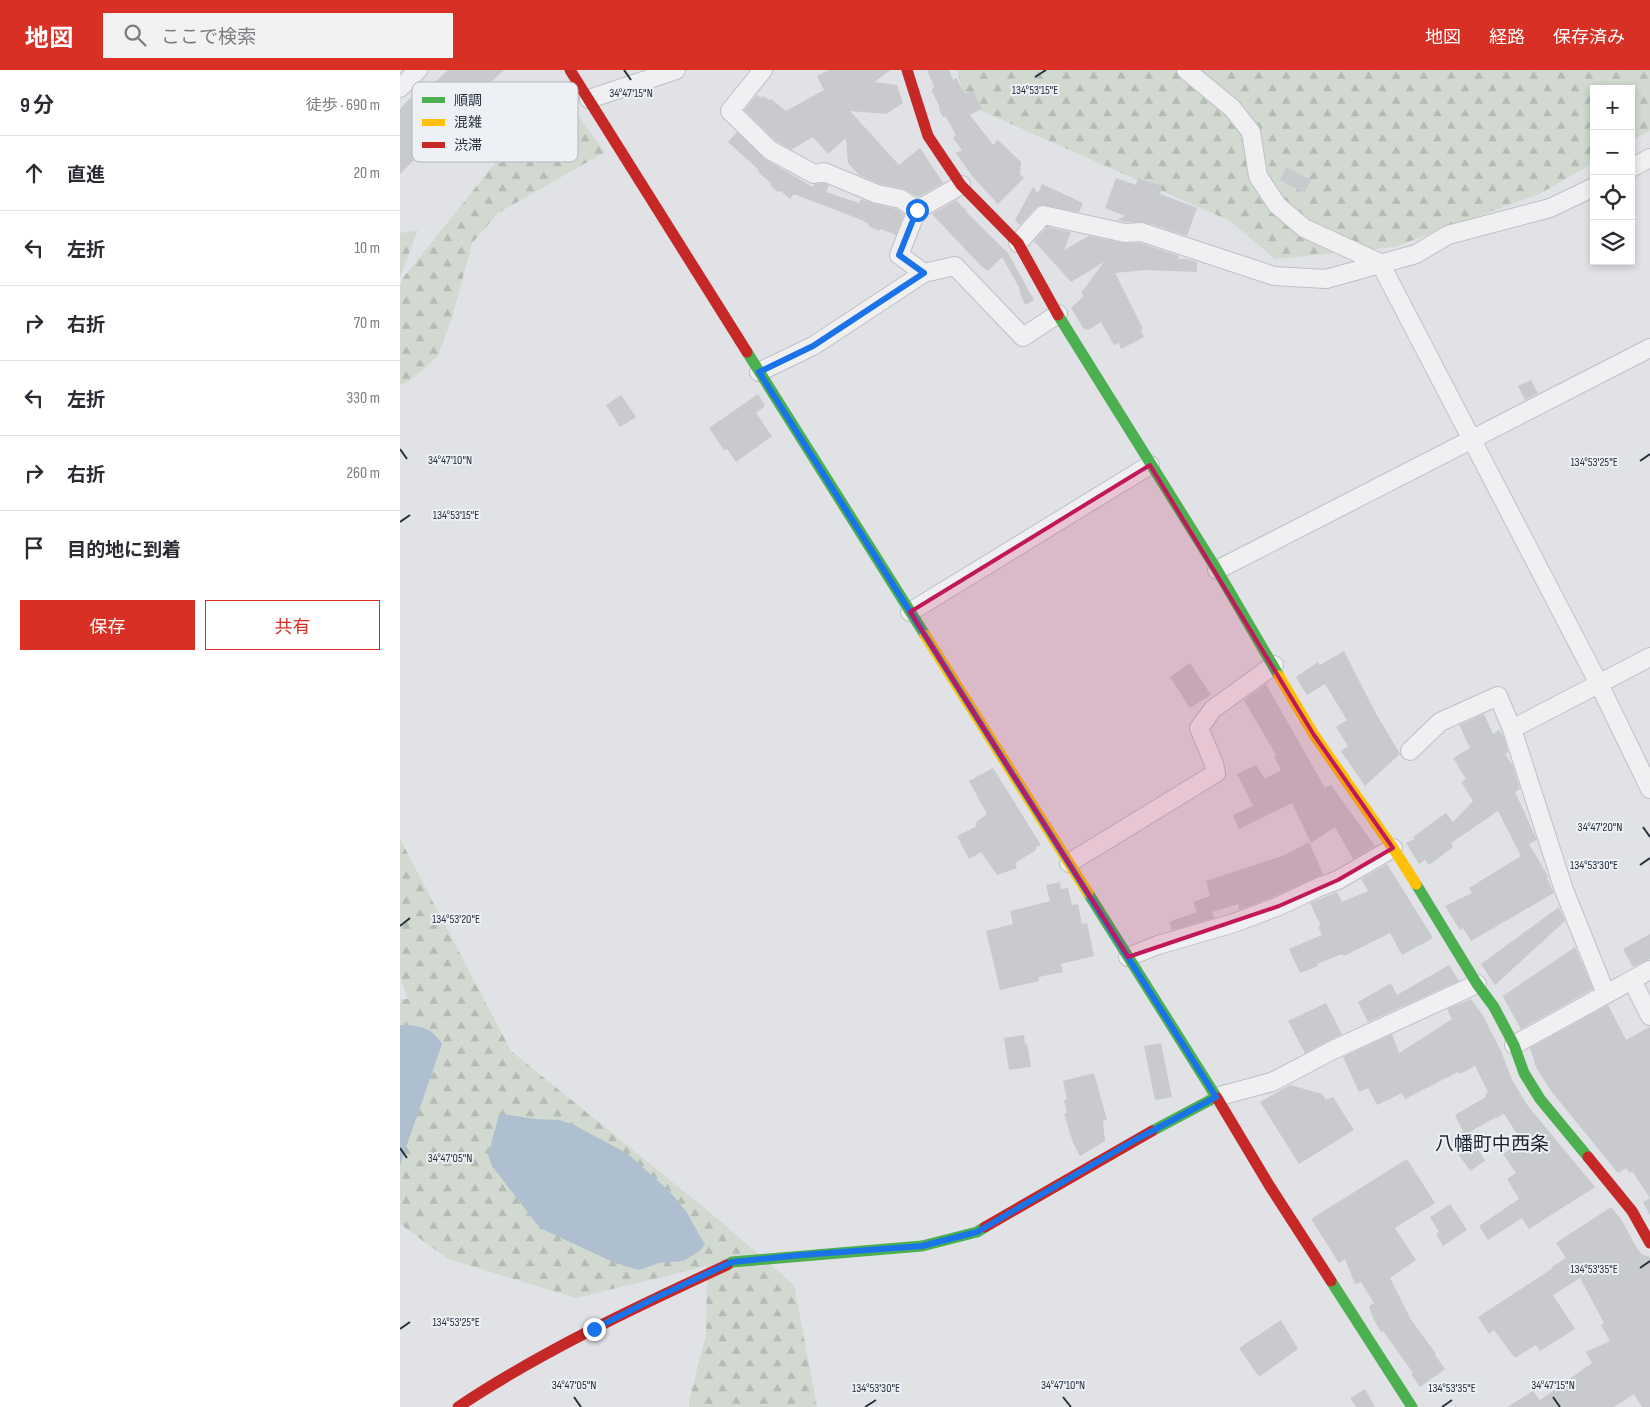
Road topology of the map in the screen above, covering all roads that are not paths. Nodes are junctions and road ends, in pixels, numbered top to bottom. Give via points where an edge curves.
1 (418, 70) edge
2 (570, 70) edge
3 (676, 70) edge
4 (762, 70) edge
5 (907, 70) edge
6 (1186, 70) edge
7 (578, 82) edge
8 (578, 82) edge
9 (400, 88) edge
10 (589, 99) junction
11 (1650, 158) edge
12 (1635, 166) edge
13 (961, 185) junction
14 (1590, 189) edge
15 (917, 210) junction
16 (1018, 243) junction
17 (1380, 263) junction
18 (924, 273) junction
19 (1058, 314) junction
20 (1650, 348) edge
21 (759, 372) junction
22 (1470, 439) junction
23 (1150, 464) junction
24 (1217, 570) junction
25 (910, 612) junction
26 (1650, 658) edge
27 (1274, 666) junction
28 (1599, 684) junction
29 (1512, 729) junction
30 (1410, 751) dead end
31 (1650, 789) edge
32 (1393, 848) junction
33 (1069, 863) junction
34 (1128, 957) junction
35 (1650, 970) edge
36 (1632, 980) junction
37 (1477, 984) junction
38 (1606, 994) junction
39 (1650, 1016) edge
40 (1514, 1045) junction
41 (1216, 1097) junction
42 (1650, 1243) edge
43 (458, 1407) edge
44 (1412, 1407) edge

1 - 9 street
2 - 8 street
3 - 10 street
4 - 15 street via 730,111 770,150 814,174 824,172 877,194 901,199
5 - 13 street via 928,136
6 - 17 street via 1232,108 1251,132 1258,176 1277,206 1304,228
7 - 10 street
10 - 21 street
11 - 12 street
13 - 15 street
13 - 16 street
14 - 17 street via 1550,208 1448,235 1416,254
15 - 18 street via 899,255
16 - 17 street via 1043,215 1124,233 1141,232 1274,276 1326,279
16 - 19 street
17 - 22 street
18 - 19 street via 955,266 1023,338
18 - 21 street via 813,346
19 - 23 street
20 - 22 street
21 - 25 street
22 - 24 street
22 - 28 street
23 - 24 street
23 - 25 street
24 - 27 street
25 - 33 street
26 - 28 street
27 - 32 street via 1314,735
27 - 33 street via 1213,710 1199,728 1216,773
28 - 29 street
28 - 31 street
29 - 30 street via 1498,696 1440,722
29 - 38 street via 1564,890
32 - 34 street via 1338,880 1279,906
32 - 37 street
33 - 34 street
34 - 41 street
35 - 36 street
36 - 38 street
36 - 39 street
37 - 40 street via 1494,1007
37 - 41 street via 1333,1050 1272,1082
38 - 40 street
40 - 42 street via 1524,1073 1540,1100 1632,1211
41 - 43 street via 977,1232 922,1246 732,1262 508,1374
41 - 44 street

